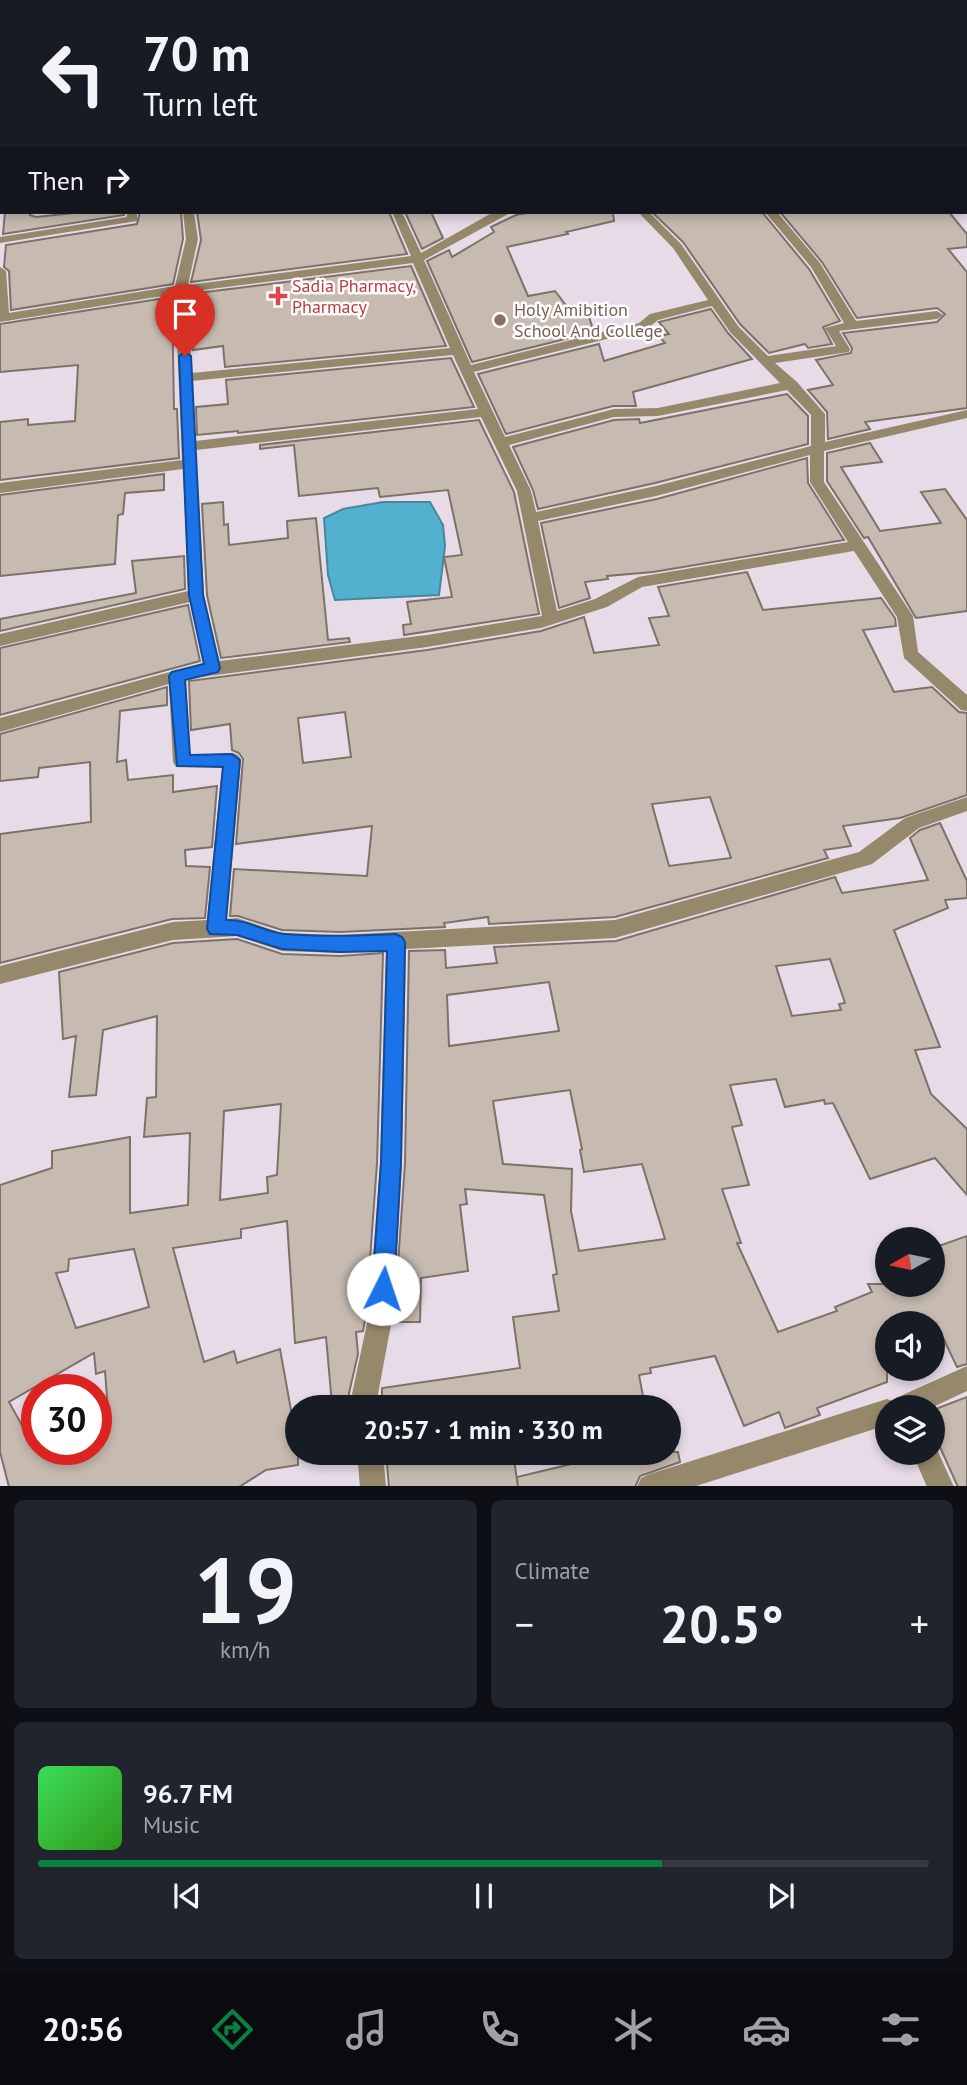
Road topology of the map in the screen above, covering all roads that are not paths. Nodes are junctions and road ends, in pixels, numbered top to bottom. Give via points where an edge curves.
1 (132, 214) edge
2 (188, 214) edge
3 (398, 214) edge
4 (501, 214) edge
5 (645, 214) edge
6 (773, 214) edge
7 (0, 240) edge
8 (418, 259) junction
9 (0, 271) edge
10 (181, 289) junction
11 (713, 302) junction
12 (937, 315) dead end
13 (1, 318) edge
14 (852, 326) junction
15 (458, 351) junction
16 (766, 360) junction
17 (466, 370) junction
18 (187, 378) junction
19 (792, 385) junction
20 (487, 412) junction
21 (967, 414) edge
22 (502, 442) junction
23 (190, 446) junction
24 (819, 448) junction
25 (191, 463) junction
26 (0, 488) edge
27 (529, 518) junction
28 (859, 545) junction
29 (196, 595) junction
30 (551, 619) junction
31 (0, 640) edge
32 (212, 668) junction
33 (177, 676) junction
34 (967, 705) edge
35 (0, 725) edge
36 (967, 804) edge
37 (216, 929) junction
38 (396, 942) junction
39 (0, 975) edge
40 (967, 1378) edge
41 (365, 1395) edge
42 (931, 1395) edge
43 (875, 1417) edge
44 (371, 1465) edge
45 (931, 1465) edge
46 (716, 1478) edge
47 (373, 1486) edge
48 (650, 1486) edge
49 (941, 1486) edge

1 - 7 street via 133,219
2 - 10 street via 192,239
3 - 8 street
4 - 8 street
5 - 11 street via 677,246
6 - 14 street via 806,249
8 - 10 street
8 - 15 street
9 - 13 street
10 - 13 street
10 - 18 street
11 - 16 street
11 - 17 street via 654,317 643,326
12 - 14 street
14 - 16 street via 831,328 844,349
15 - 17 street
15 - 18 street
16 - 19 street
17 - 20 street
18 - 23 street
19 - 22 street via 658,412 614,414
19 - 24 street via 818,414
20 - 22 street
20 - 23 street
21 - 24 street
22 - 27 street via 524,491
23 - 25 street
24 - 27 street via 656,491
24 - 28 street via 817,482
25 - 26 street
25 - 29 street
27 - 30 street
28 - 30 street via 638,582 601,603
28 - 34 street via 905,616 910,654
29 - 31 street
29 - 32 street
30 - 32 street via 427,641
32 - 33 street
33 - 35 street
33 - 37 street via 182,762 232,760
36 - 38 street via 912,823 865,858 615,929
37 - 38 street via 237,928 282,942
37 - 39 street via 173,931
38 - 41 street via 382,1314
40 - 42 street
43 - 46 street
44 - 47 street
45 - 49 street
46 - 48 street

